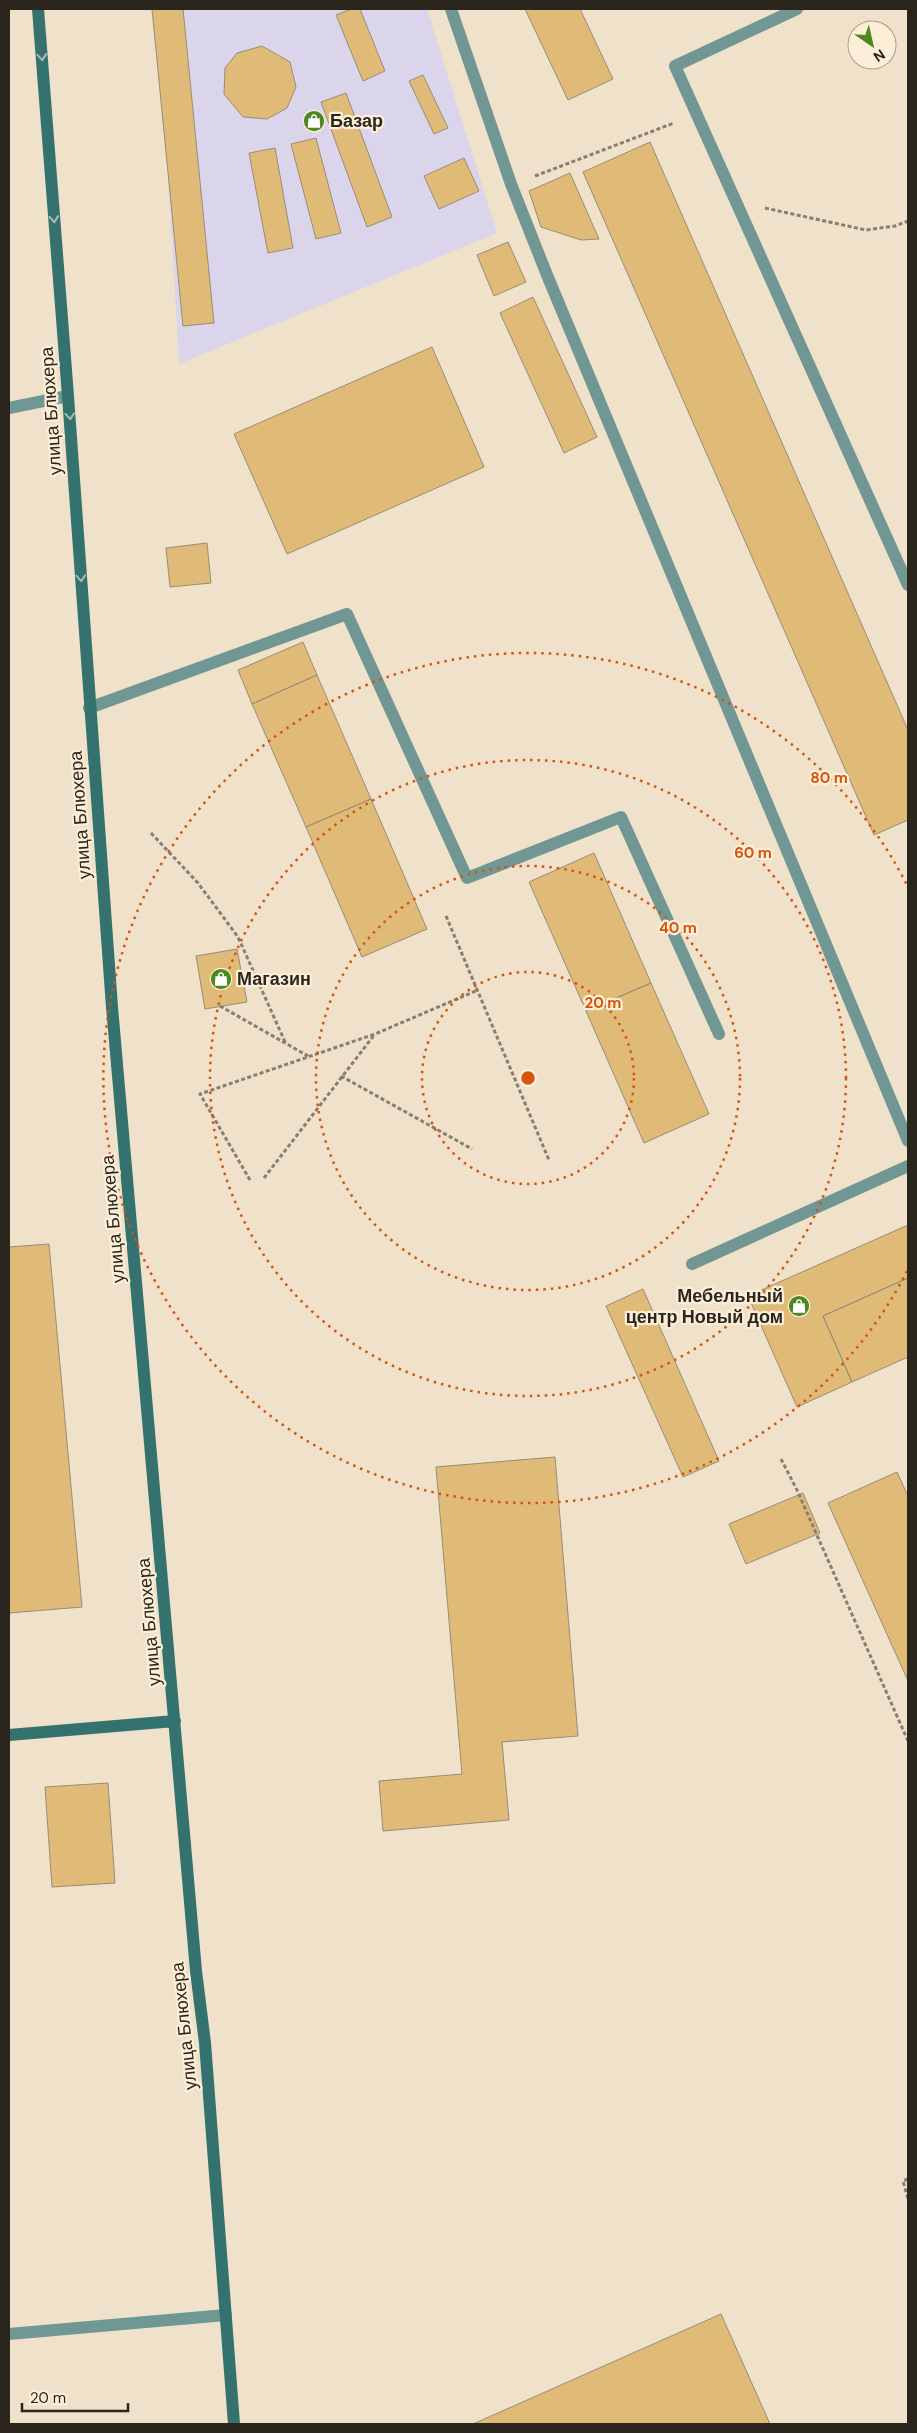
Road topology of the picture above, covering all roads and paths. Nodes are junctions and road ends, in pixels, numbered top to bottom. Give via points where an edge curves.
1 (38, 9) edge
2 (451, 9) edge
3 (797, 9) edge
4 (697, 114) junction
5 (511, 184) junction
6 (736, 202) junction
7 (908, 221) edge
8 (68, 396) junction
9 (9, 408) edge
10 (908, 584) edge
11 (89, 708) junction
12 (151, 833) dead end
13 (446, 916) dead end
14 (478, 990) junction
15 (220, 1006) dead end
16 (375, 1034) junction
17 (719, 1034) dead end
18 (286, 1044) junction
19 (309, 1056) junction
20 (341, 1076) junction
21 (908, 1141) edge
22 (472, 1149) dead end
23 (549, 1160) dead end
24 (908, 1166) edge
25 (264, 1178) dead end
26 (250, 1180) dead end
27 (692, 1264) dead end
28 (781, 1459) dead end
29 (175, 1721) junction
30 (9, 1735) edge
31 (908, 1741) edge
32 (908, 2179) edge
33 (908, 2199) edge
34 (226, 2315) junction
35 (9, 2334) edge
36 (234, 2424) edge

1 -> 8 street, улица Блюхера
2 - 5 street
3 - 4 street via 675,66
4 - 5 path
4 - 6 street
5 - 21 street
6 - 7 path via 866,230
6 - 10 street
8 - 9 street
8 -> 11 street, улица Блюхера
11 - 17 street via 347,614 467,878 621,817
11 - 29 street, улица Блюхера
12 - 18 path via 198,883 238,937
13 - 14 path
14 - 16 path
14 - 23 path
15 - 18 path
16 - 19 path
16 - 20 path
18 - 19 path
19 - 26 path via 200,1094
20 - 22 path
20 - 25 path
24 - 27 street
28 - 31 path
29 - 30 street
29 - 34 street, улица Блюхера
32 - 33 path via 903,2181
34 - 35 street
34 - 36 street, улица Блюхера

